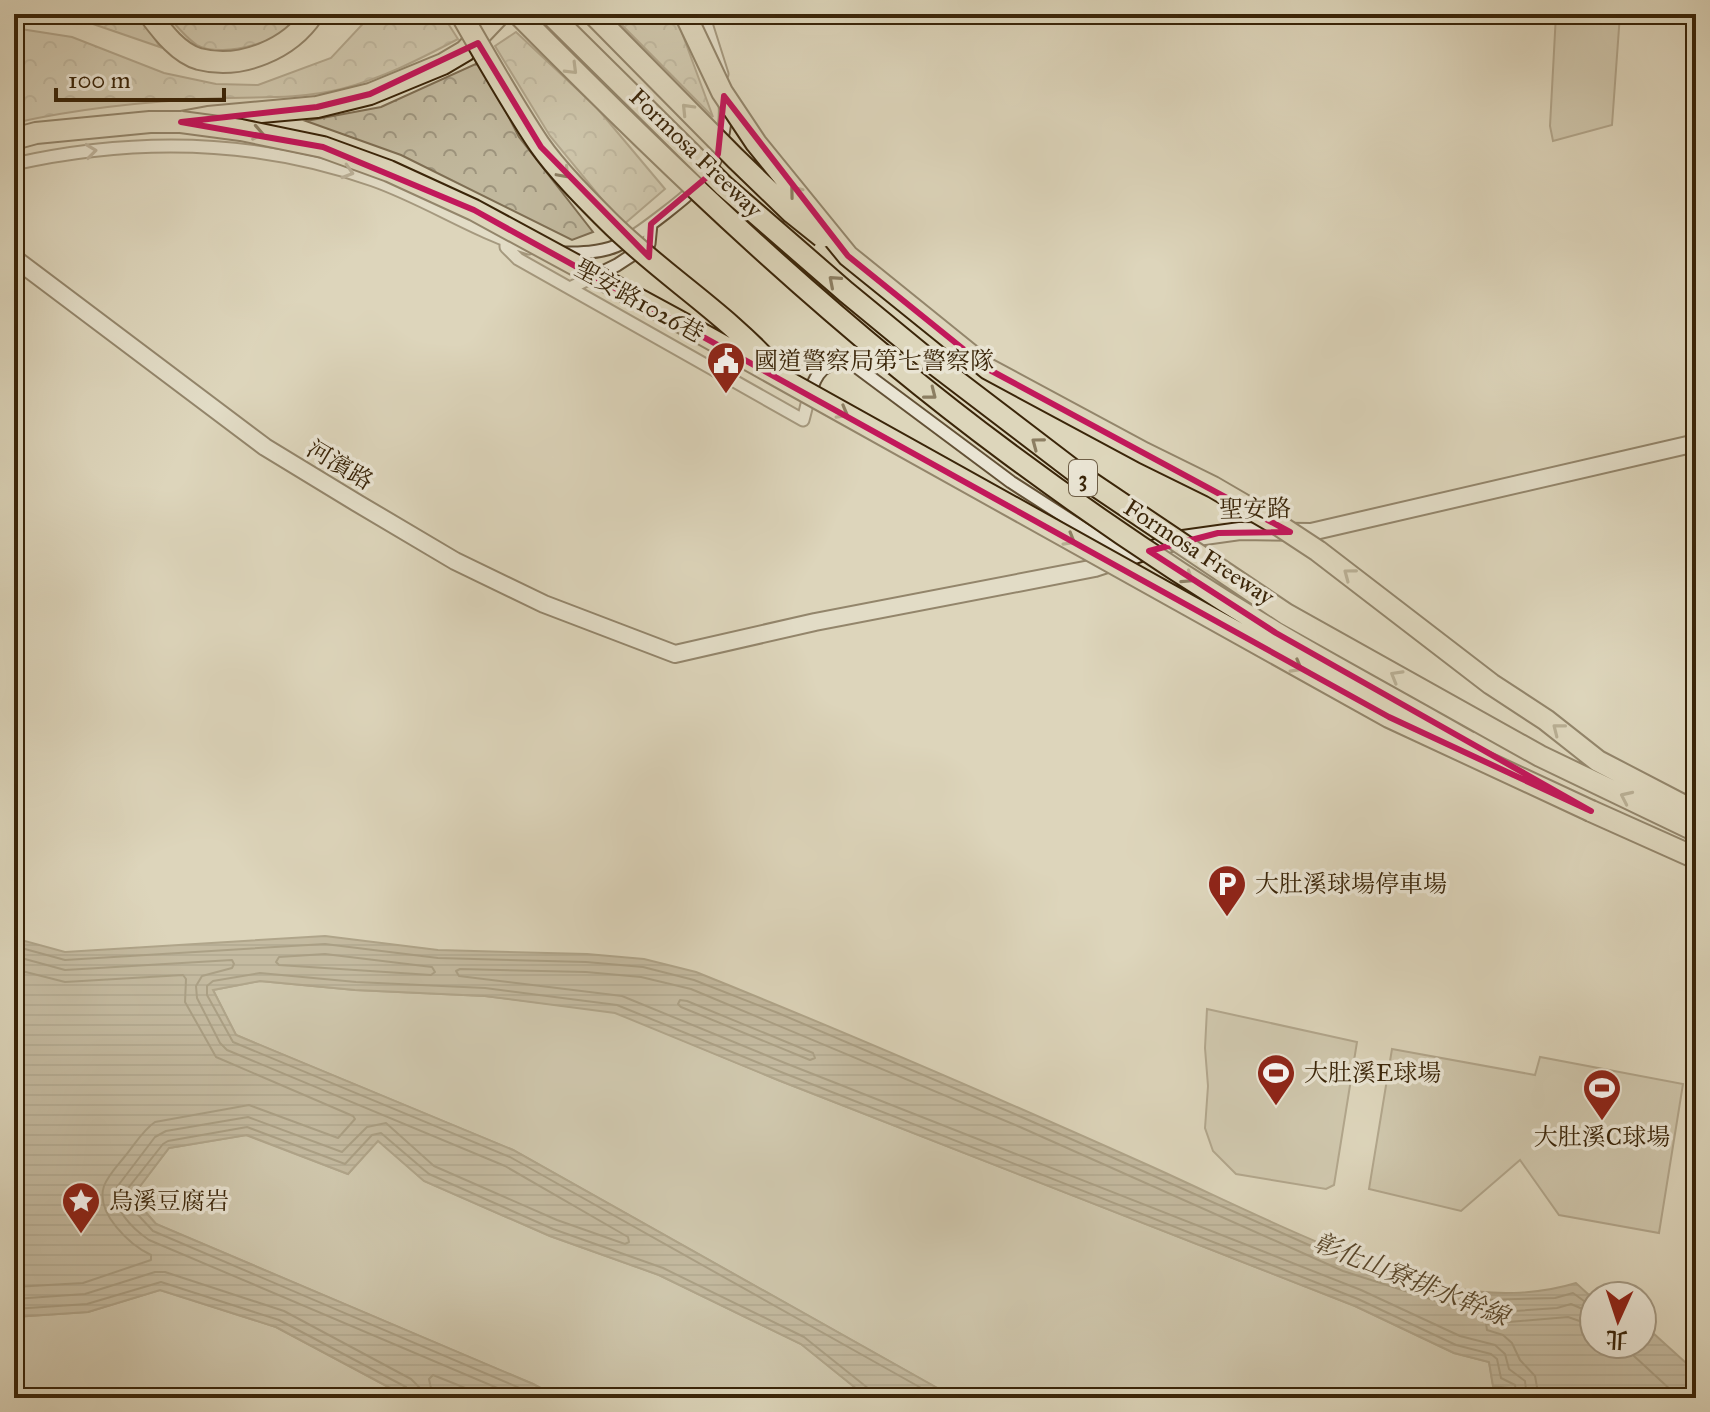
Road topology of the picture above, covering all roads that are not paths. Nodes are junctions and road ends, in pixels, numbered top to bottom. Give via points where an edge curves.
1 (149, 14) edge
2 (313, 14) edge
3 (461, 14) edge
4 (500, 14) edge
5 (516, 14) edge
6 (550, 14) edge
7 (593, 14) edge
8 (685, 14) edge
9 (703, 14) edge
10 (465, 51) junction
11 (181, 122) junction
12 (14, 139) edge
13 (14, 164) edge
14 (651, 224) junction
15 (506, 241) junction
16 (848, 256) junction
17 (14, 258) edge
18 (570, 288) junction
19 (785, 380) junction
20 (1696, 443) edge
21 (1129, 558) junction
22 (675, 654) joint
23 (1591, 811) junction
24 (1696, 812) edge
25 (1696, 831) edge
26 (1696, 858) edge

1 - 2 highway via 179,47 199,59 236,61 280,47 302,31
3 -> 19 highway, bridge via 541,147 609,222 756,347
4 - 10 highway
5 - 10 highway
5 -> 23 highway, Formosa Freeway / 3, bridge via 730,223 840,320 1007,452 1276,633
25 -> 6 highway, Formosa Freeway / 3, bridge via 1540,756 1286,614 1081,476 813,263 713,175
16 -> 7 highway, bridge via 792,213
16 -> 8 highway, bridge via 739,118
9 - 14 street via 722,74 726,112 718,154 707,177
10 - 11 highway via 370,94 317,107
11 - 12 highway
11 -> 19 highway, bridge via 323,147 389,171 528,238
13 -> 15 street via 128,146 241,148 375,180
14 - 15 street via 617,246 592,253 548,254
14 - 18 street via 649,244
15 - 18 street, 聖安路1026巷 via 518,259
24 -> 16 highway, bridge via 1598,761 1280,526 988,369
17 - 22 street, 河濱路 via 265,447 369,510 455,561 544,604
18 - 21 street, 聖安路1026巷 via 803,420 816,375 827,365 850,362 1011,482
19 -> 23 highway, bridge via 1389,717
20 - 21 street, 聖安路 via 1311,532 1218,533
21 - 22 street, 聖安路
23 - 26 highway, Formosa Freeway / 3

